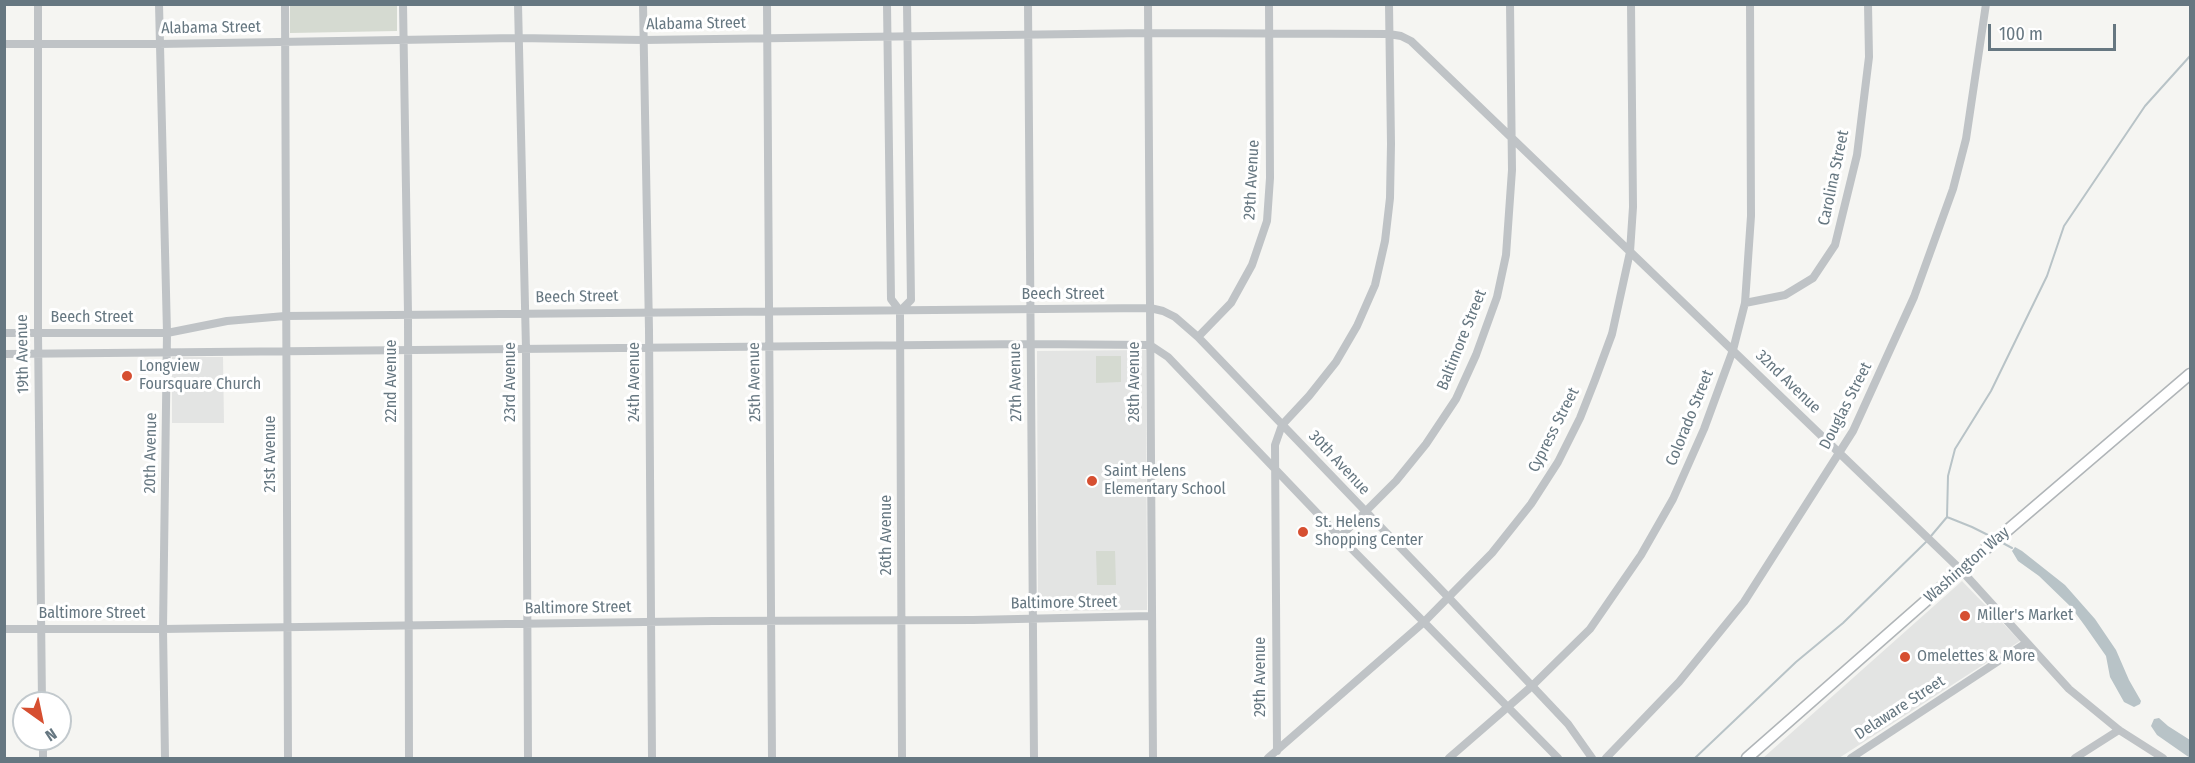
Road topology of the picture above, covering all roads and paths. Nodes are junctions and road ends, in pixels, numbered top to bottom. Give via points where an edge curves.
1 (38, 4) edge
2 (159, 4) edge
3 (285, 4) edge
4 (403, 4) edge
5 (518, 4) edge
6 (643, 4) edge
7 (767, 4) edge
8 (887, 4) edge
9 (907, 4) edge
10 (1028, 4) edge
11 (1148, 4) edge
12 (1269, 4) edge
13 (1389, 4) edge
14 (1510, 4) edge
15 (1631, 4) edge
16 (1750, 4) edge
17 (1868, 4) edge
18 (1986, 4) edge
19 (1148, 33) junction
20 (1269, 33) junction
21 (1028, 34) junction
22 (1389, 34) junction
23 (887, 35) junction
24 (908, 35) junction
25 (517, 38) junction
26 (767, 38) junction
27 (643, 40) junction
28 (403, 41) junction
29 (286, 42) junction
30 (4, 44) edge
31 (39, 44) junction
32 (159, 44) junction
33 (1512, 139) junction
34 (1630, 252) junction
35 (1745, 303) junction
36 (1150, 308) junction
37 (1030, 310) junction
38 (649, 311) junction
39 (900, 311) junction
40 (526, 312) junction
41 (769, 312) junction
42 (408, 314) junction
43 (285, 316) junction
44 (4, 333) edge
45 (38, 333) junction
46 (167, 333) junction
47 (1198, 337) junction
48 (1030, 344) junction
49 (900, 345) junction
50 (1150, 345) junction
51 (770, 346) junction
52 (650, 347) junction
53 (526, 349) junction
54 (407, 350) junction
55 (1733, 350) junction
56 (285, 351) junction
57 (167, 353) junction
58 (4, 354) edge
59 (38, 354) junction
60 (2190, 374) edge
61 (1282, 425) junction
62 (1841, 453) junction
63 (1275, 469) junction
64 (1365, 513) junction
65 (1340, 537) junction
66 (1960, 570) junction
67 (1449, 598) junction
68 (1152, 616) junction
69 (1033, 618) junction
70 (903, 620) junction
71 (772, 621) junction
72 (651, 622) junction
73 (1424, 622) junction
74 (408, 624) junction
75 (528, 624) junction
76 (287, 627) junction
77 (42, 628) junction
78 (4, 629) edge
79 (163, 629) junction
80 (2026, 643) junction
81 (1532, 686) junction
82 (42, 691) edge
83 (1507, 708) junction
84 (2119, 730) junction
85 (1277, 751) junction
86 (165, 759) edge
87 (288, 759) edge
88 (409, 759) edge
89 (528, 759) edge
90 (652, 759) edge
91 (772, 759) edge
92 (902, 759) edge
93 (1034, 759) edge
94 (1154, 759) edge
95 (1268, 759) edge
96 (1449, 759) edge
97 (1558, 759) edge
98 (1592, 759) edge
99 (1606, 759) edge
100 (1747, 759) edge
101 (1851, 759) edge
102 (2075, 759) edge
103 (2163, 759) edge

1 - 31 street, 19th Avenue
2 - 32 street, 20th Avenue
3 - 29 street, 21st Avenue
4 - 28 street, 22nd Avenue
5 - 25 street, 23rd Avenue
6 - 27 street, 24th Avenue
7 - 26 street, 25th Avenue
8 - 23 street, 26th Avenue
9 - 24 street, 26th Avenue
10 - 21 street, 27th Avenue
11 - 19 street, 28th Avenue
12 - 20 street, 29th Avenue
13 - 22 street
14 - 33 street, Baltimore Street
15 - 34 street, Cypress Street
16 - 35 street, Colorado Street via 1751,216
17 - 35 street, Carolina Street via 1869,57 1857,155 1835,245 1813,278 1785,295
18 - 62 street, Douglas Street via 1966,139 1953,189 1914,297
19 - 20 street, Alabama Street
19 - 21 street, Alabama Street
19 - 36 street, 28th Avenue
20 - 22 street, Alabama Street
20 - 47 street, 29th Avenue via 1268,221 1252,265 1231,303
21 - 24 street, Alabama Street
21 - 37 street, 27th Avenue
22 - 33 street, 32nd Avenue via 1411,41
22 - 61 street via 1390,198 1375,285 1336,362
23 - 24 street, Alabama Street
23 - 26 street, Alabama Street
23 - 39 street, 26th Avenue via 891,298
24 - 39 street, 26th Avenue via 911,300
25 - 27 street, Alabama Street
25 - 28 street, Alabama Street
25 - 40 street, 23rd Avenue
26 - 27 street, Alabama Street
26 - 41 street, 25th Avenue
27 - 38 street, 24th Avenue
28 - 29 street, Alabama Street
28 - 42 street, 22nd Avenue
29 - 32 street, Alabama Street
29 - 43 street, 21st Avenue
30 - 31 street, Alabama Street
31 - 32 street, Alabama Street
31 - 45 street, 19th Avenue
32 - 46 street, 20th Avenue
33 - 34 street, 32nd Avenue
33 - 64 street, Baltimore Street via 1506,255 1497,297 1476,355 1456,399 1426,444
34 - 55 street, 32nd Avenue
34 - 67 street, Cypress Street via 1612,334 1584,409 1558,462 1492,553
35 - 55 street, Colorado Street
36 - 37 street, Beech Street
36 - 47 street, 30th Avenue via 1175,317
36 - 50 street, 28th Avenue
37 - 39 street, Beech Street
37 - 48 street, 27th Avenue
38 - 40 street, Beech Street
38 - 41 street, Beech Street
38 - 52 street, 24th Avenue
39 - 41 street, Beech Street
39 - 49 street, 26th Avenue
40 - 42 street, Beech Street
40 - 53 street, 23rd Avenue
41 - 51 street, 25th Avenue
42 - 43 street, Beech Street
42 - 54 street, 22nd Avenue
43 - 46 street, Beech Street via 227,321
43 - 56 street, 21st Avenue
44 - 45 street, Beech Street
45 - 46 street, Beech Street
45 - 59 street, 19th Avenue
46 - 57 street, 20th Avenue
47 - 61 street, 30th Avenue
48 - 49 street
48 - 50 street
48 - 69 street, 27th Avenue
49 - 51 street
49 - 70 street, 26th Avenue
50 - 63 street via 1168,357
50 - 68 street, 28th Avenue
51 - 52 street
51 - 71 street, 25th Avenue
52 - 53 street
52 - 72 street, 24th Avenue
53 - 54 street
53 - 75 street, 23rd Avenue
54 - 56 street
54 - 74 street, 22nd Avenue
55 - 62 street, 32nd Avenue
55 - 81 street, Colorado Street via 1673,499 1641,555 1590,629
56 - 57 street
56 - 76 street, 21st Avenue
57 - 59 street
57 - 79 street, 20th Avenue
58 - 59 street
59 - 77 street, 19th Avenue
60 - 66 main road, Washington Way
61 - 63 street, 29th Avenue via 1275,445
61 - 64 street, 30th Avenue
62 - 66 street, 32nd Avenue
62 - 99 street, Douglas Street via 1744,602 1679,682
63 - 65 street
63 - 85 street, 29th Avenue
64 - 65 street, Baltimore Street
64 - 67 street, 30th Avenue
65 - 73 street
66 - 80 street, 32nd Avenue
66 - 100 main road, Washington Way
67 - 73 street, Cypress Street
67 - 81 street, 30th Avenue
68 - 69 street, Baltimore Street
68 - 94 street, 28th Avenue
69 - 70 street, Baltimore Street
69 - 93 street, 27th Avenue
70 - 71 street, Baltimore Street
70 - 92 street, 26th Avenue
71 - 72 street, Baltimore Street
71 - 91 street, 25th Avenue
72 - 75 street, Baltimore Street
72 - 90 street, 24th Avenue
73 - 83 street
73 - 85 street, Cypress Street
74 - 75 street, Baltimore Street
74 - 76 street, Baltimore Street
74 - 88 street, 22nd Avenue
75 - 89 street, 23rd Avenue
76 - 79 street, Baltimore Street
76 - 87 street, 21st Avenue
77 - 78 street, Baltimore Street
77 - 79 street, Baltimore Street
77 - 82 street, 19th Avenue
79 - 86 street, 20th Avenue
80 - 84 street, 32nd Avenue via 2069,688
80 - 101 street, Delaware Street
81 - 83 street, Colorado Street
81 - 98 street, 30th Avenue via 1568,724
83 - 96 street, Colorado Street
83 - 97 street
84 - 102 street
84 - 103 street, 32nd Avenue
85 - 95 street, Cypress Street

